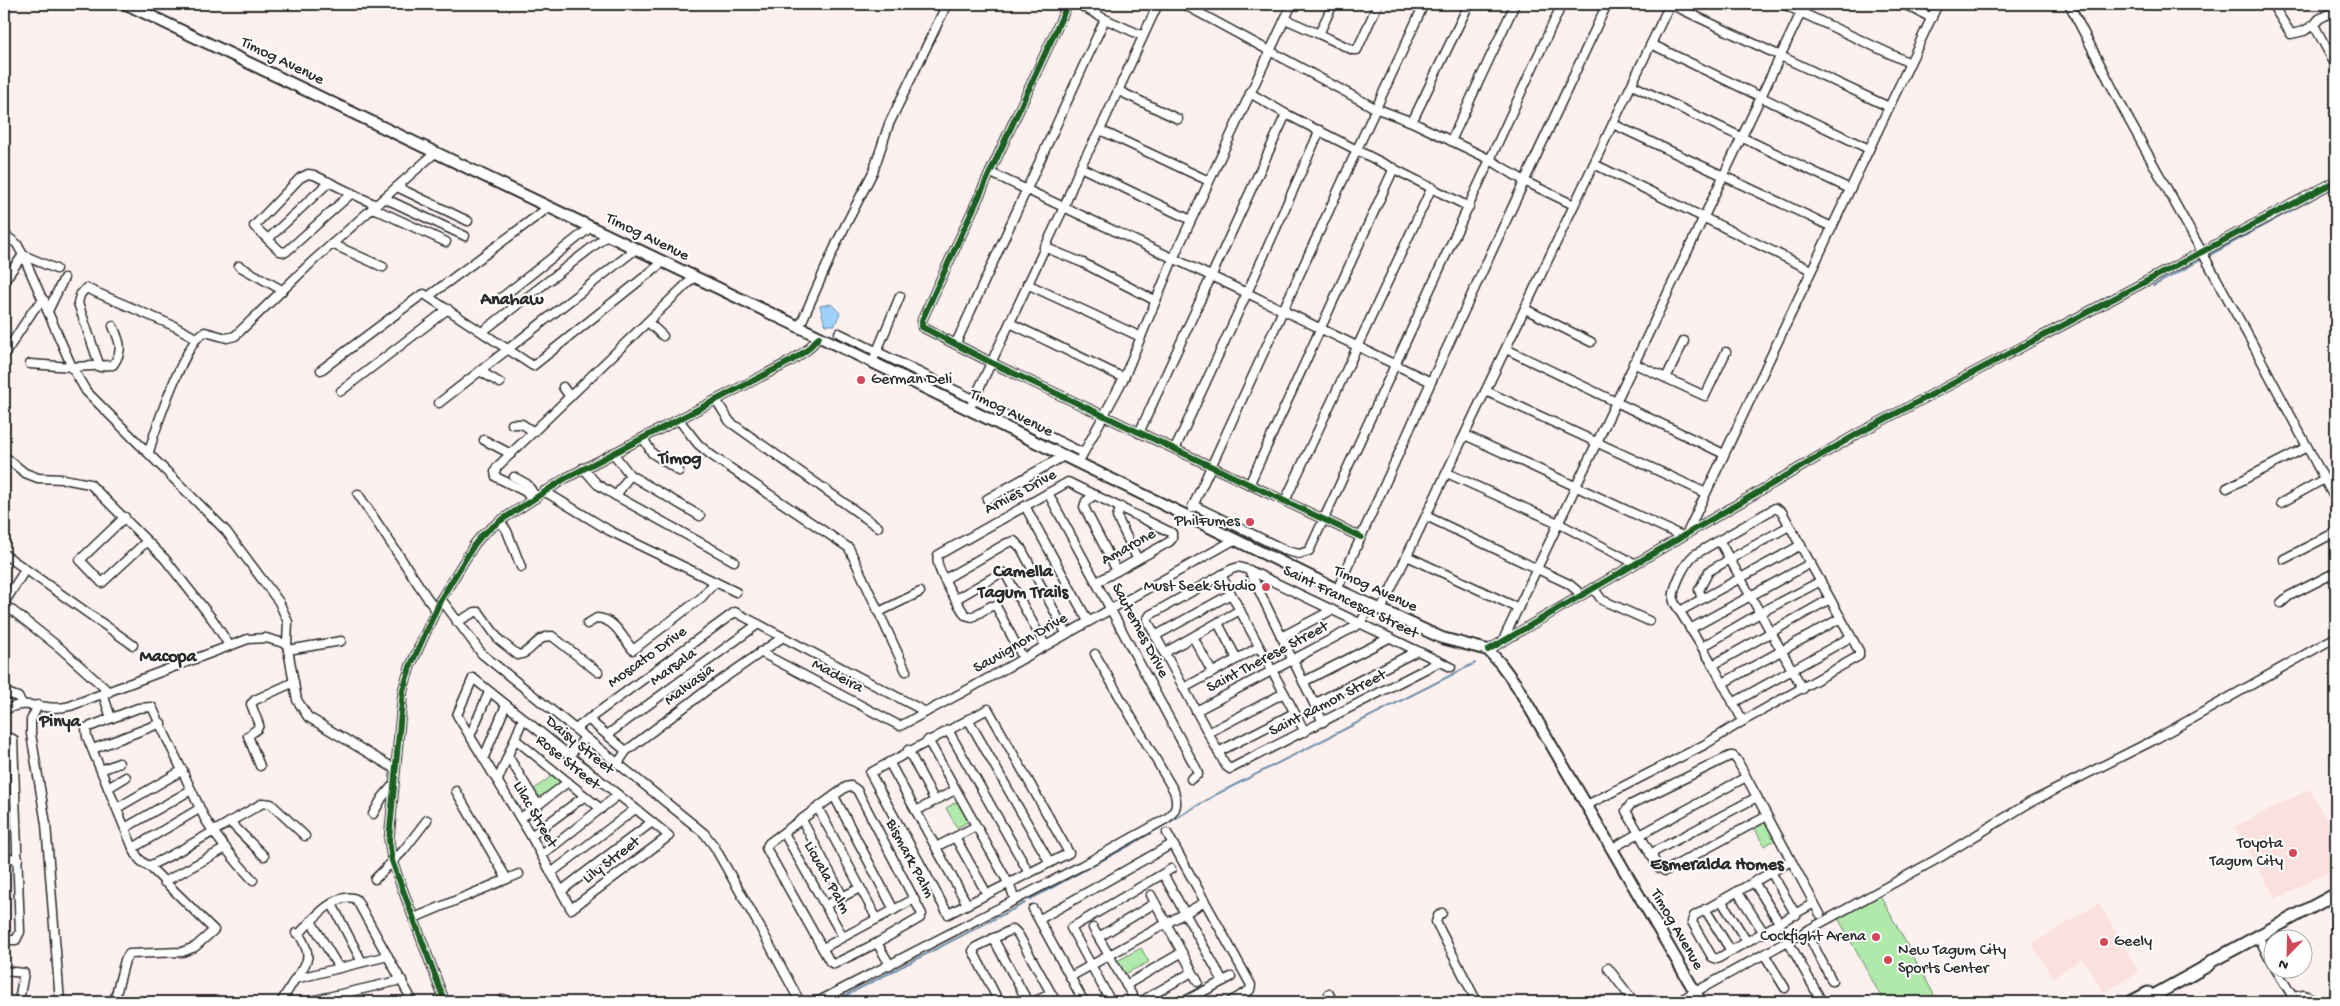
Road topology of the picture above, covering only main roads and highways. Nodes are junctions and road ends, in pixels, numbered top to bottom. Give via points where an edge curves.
1 (126, 4) edge
2 (2336, 894) edge
3 (2212, 961) junction
4 (1699, 998) edge
5 (2131, 1002) edge
6 (2142, 1002) edge

1 - 4 main road, Timog Avenue via 872,362 1337,590 1442,638 1488,650 1517,686
2 - 3 highway
3 - 5 highway via 2204,962
3 - 6 highway

